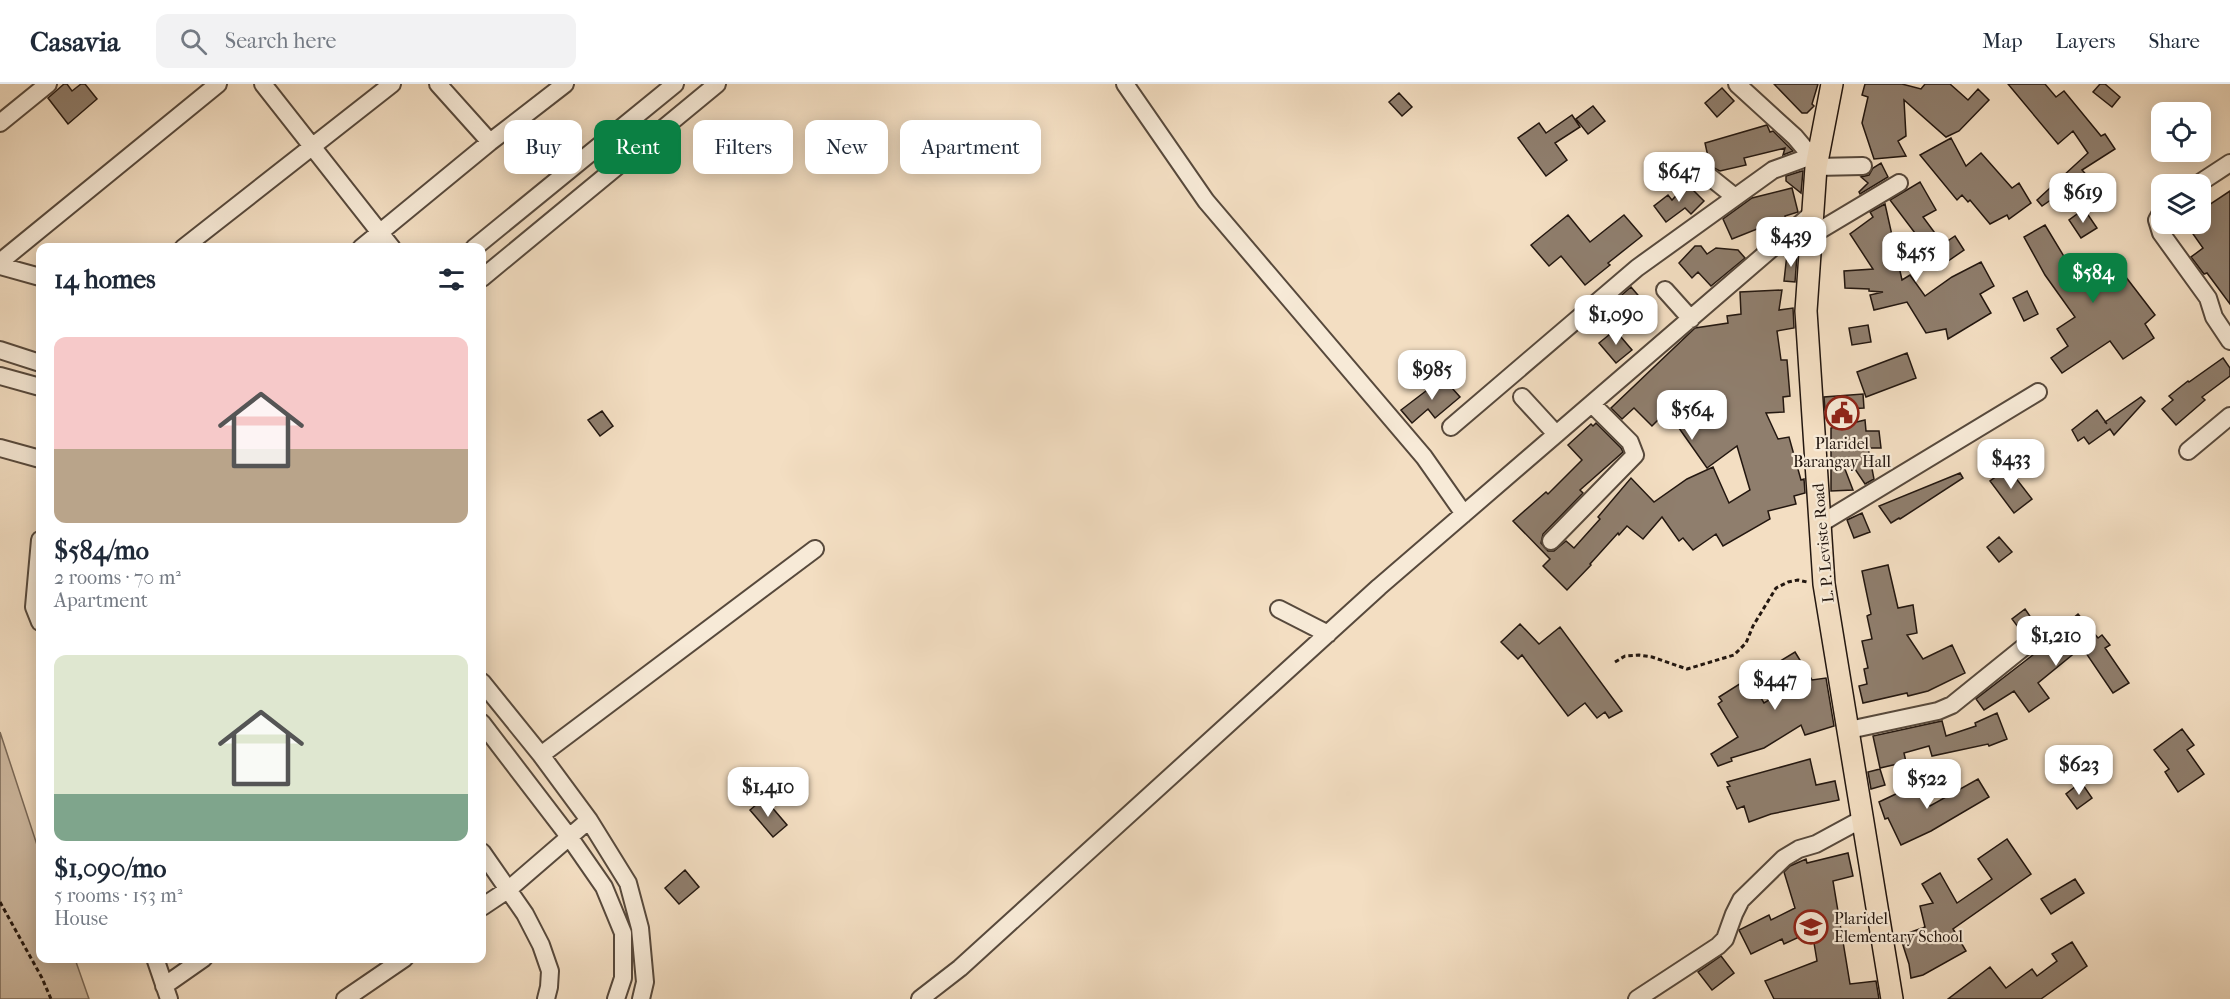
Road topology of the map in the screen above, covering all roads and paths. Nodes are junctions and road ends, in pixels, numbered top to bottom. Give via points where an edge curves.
1 (48, 84) edge
2 (218, 84) edge
3 (262, 84) edge
4 (392, 84) edge
5 (438, 84) edge
6 (565, 84) edge
7 (675, 84) edge
8 (717, 84) edge
9 (1125, 84) edge
10 (1737, 84) edge
11 (1832, 84) edge
12 (0, 123) edge
13 (490, 142) junction
14 (313, 146) junction
15 (1815, 159) junction
16 (2230, 163) edge
17 (1863, 166) dead end
18 (1688, 170) dead end
19 (2211, 175) edge
20 (1899, 183) dead end
21 (1735, 197) junction
22 (1814, 212) junction
23 (380, 233) junction
24 (2162, 234) edge
25 (1812, 235) junction
26 (189, 243) edge
27 (368, 243) edge
28 (388, 243) edge
29 (480, 243) edge
30 (0, 264) edge
31 (486, 275) edge
32 (36, 276) edge
33 (1665, 290) dead end
34 (1691, 319) junction
35 (2230, 341) edge
36 (0, 350) edge
37 (36, 362) edge
38 (0, 376) edge
39 (36, 386) edge
40 (2038, 392) dead end
41 (1522, 397) dead end
42 (1592, 404) junction
43 (2230, 416) edge
44 (1451, 427) dead end
45 (1556, 434) junction
46 (0, 448) edge
47 (2188, 451) dead end
48 (36, 458) edge
49 (1464, 514) junction
50 (1820, 524) junction
51 (1551, 541) dead end
52 (815, 549) dead end
53 (1824, 584) junction
54 (36, 585) edge
55 (1279, 609) dead end
56 (36, 612) edge
57 (2045, 630) dead end
58 (1328, 634) junction
59 (1615, 663) dead end
60 (486, 686) edge
61 (486, 728) edge
62 (1849, 730) junction
63 (541, 755) junction
64 (1864, 818) junction
65 (589, 820) junction
66 (570, 838) junction
67 (486, 857) edge
68 (509, 889) junction
69 (0, 902) edge
70 (486, 904) edge
71 (157, 963) edge
72 (198, 963) edge
73 (398, 963) edge
74 (166, 992) edge
75 (51, 999) edge
76 (345, 999) edge
77 (546, 999) edge
78 (616, 999) edge
79 (641, 999) edge
80 (920, 999) edge
81 (1637, 999) edge
82 (1892, 999) edge

1 - 12 street
2 - 30 street
3 - 14 street
4 - 14 street
5 - 13 street
6 - 13 street
7 - 29 street
8 - 31 street
9 - 49 street via 1206,201 1424,457
10 - 15 street
11 - 15 main road, L. P. Leviste Road
13 - 23 street
14 - 23 street
14 - 26 street
15 - 17 street
15 - 21 street via 1773,170
15 - 22 main road, L. P. Leviste Road
16 - 19 street
18 - 21 street via 1710,177
20 - 25 street
21 - 44 street via 1637,268
22 - 25 main road, L. P. Leviste Road
22 - 34 street
23 - 27 street
23 - 28 street
24 - 35 street via 2208,298
25 - 50 main road, L. P. Leviste Road via 1806,311
30 - 32 street
33 - 34 street
34 - 42 street
36 - 37 street
38 - 39 street
40 - 50 street
41 - 45 street
42 - 45 street
42 - 51 street via 1630,442 1635,455
43 - 47 street
45 - 49 street
46 - 48 street
49 - 58 street
50 - 53 main road, L. P. Leviste Road
52 - 63 street
53 - 59 path via 1798,580 1776,588 1746,643 1734,655 1688,669 1639,655 1625,656
53 - 62 main road, L. P. Leviste Road
54 - 56 street
55 - 58 street
57 - 62 street via 1946,708
58 - 80 street via 960,968
60 - 63 street
61 - 66 street
62 - 64 main road, L. P. Leviste Road
63 - 65 street
64 - 81 street via 1784,858 1741,900 1725,939 1718,946
64 - 82 main road, L. P. Leviste Road
65 - 66 street
65 - 79 street via 628,884 640,928 645,982
66 - 68 street
66 - 78 street via 604,887 623,933 623,978
67 - 68 street
68 - 70 street
68 - 77 street via 541,945 550,971
69 - 75 path
71 - 74 street
72 - 74 street
73 - 76 street

